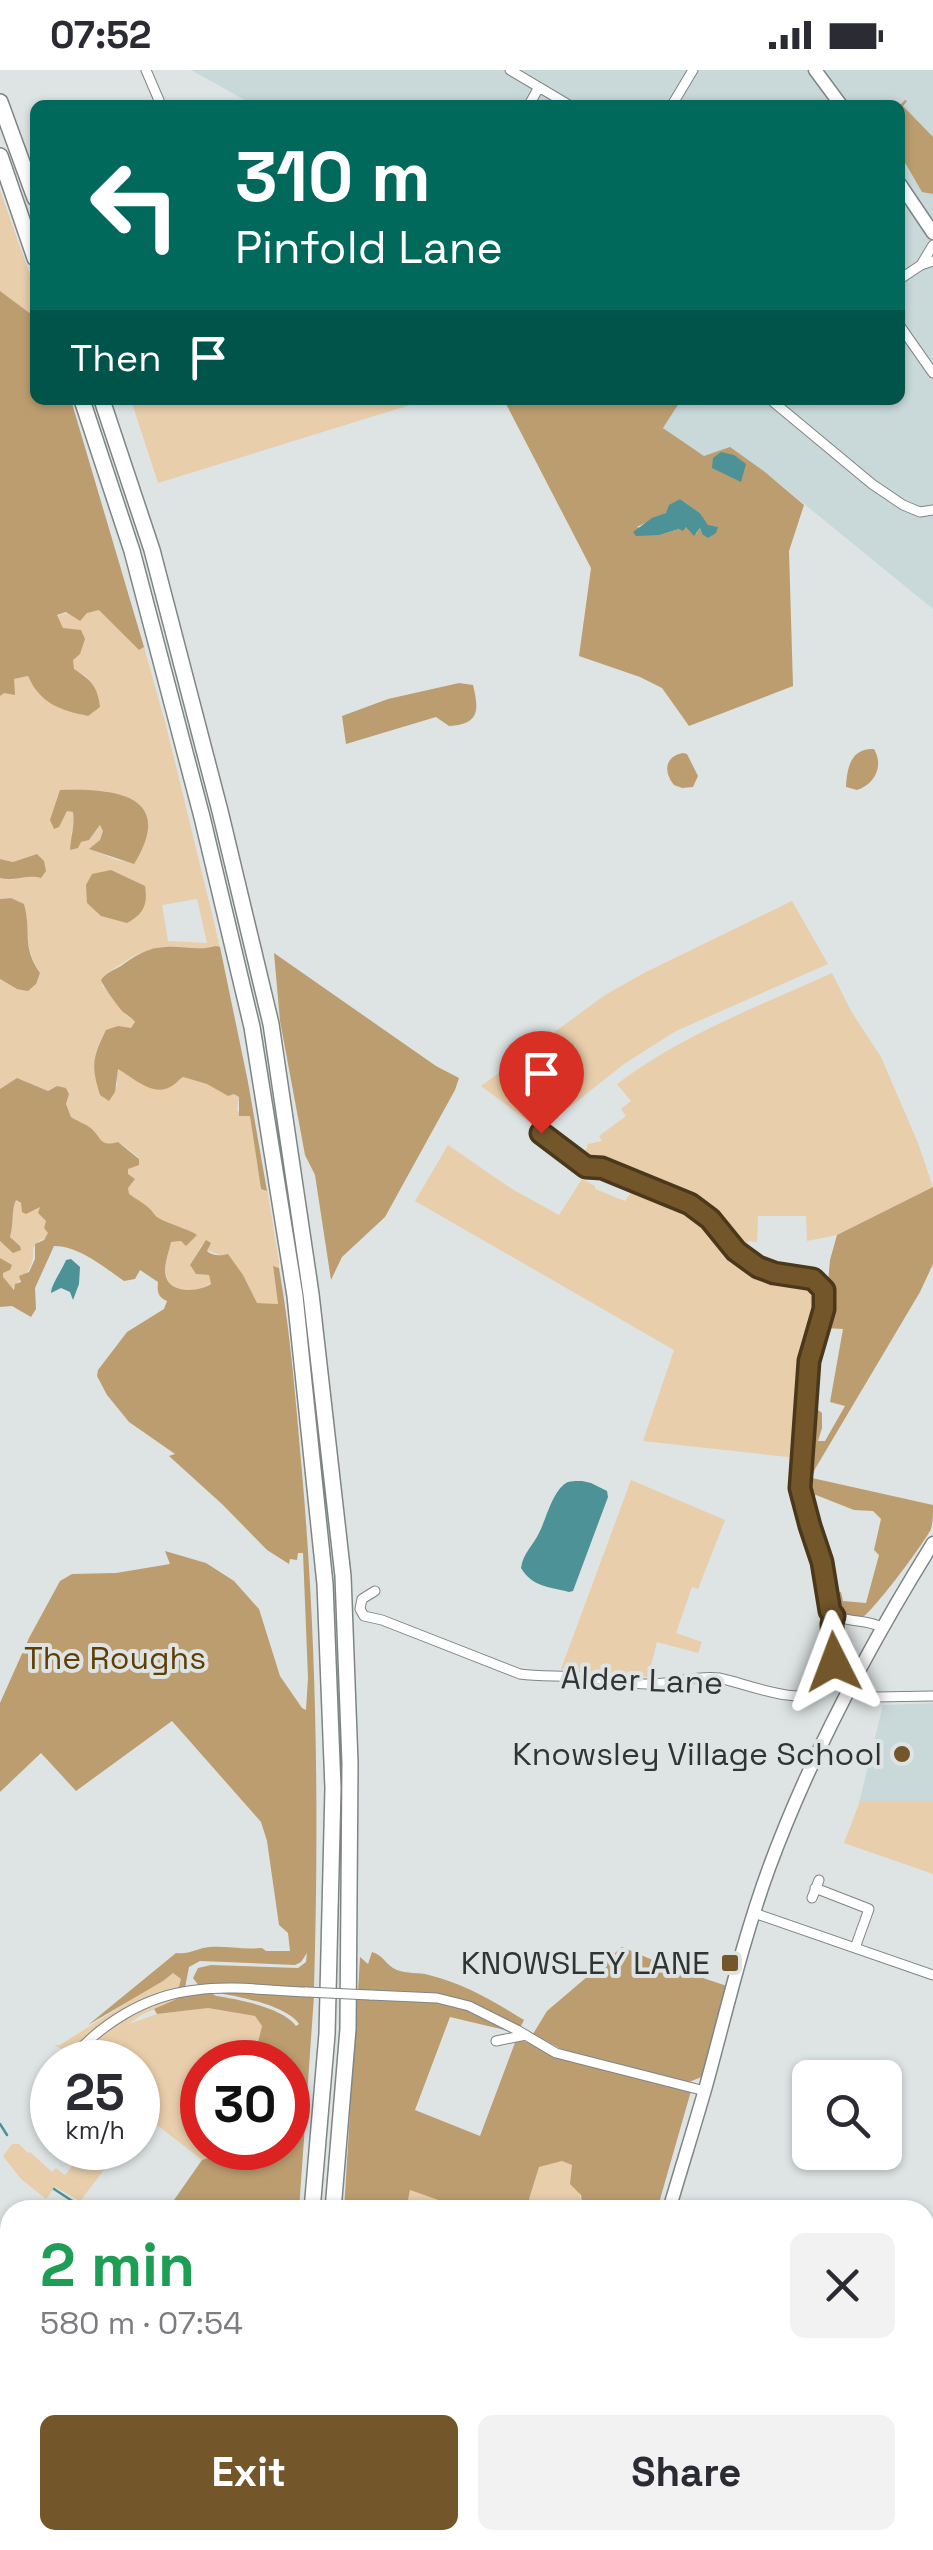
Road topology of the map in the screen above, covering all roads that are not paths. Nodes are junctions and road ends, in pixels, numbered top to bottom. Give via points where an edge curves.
1 (146, 70) edge
2 (510, 70) edge
3 (693, 70) edge
4 (822, 73) edge
5 (539, 87) junction
6 (159, 100) edge
7 (532, 100) edge
8 (561, 100) edge
9 (675, 100) edge
10 (838, 100) edge
11 (0, 102) edge
12 (0, 156) edge
13 (30, 184) edge
14 (905, 191) edge
15 (918, 208) junction
16 (933, 216) edge
17 (933, 233) edge
18 (30, 243) edge
19 (933, 245) edge
20 (933, 261) edge
21 (921, 264) junction
22 (905, 275) edge
23 (905, 333) edge
24 (933, 374) edge
25 (84, 405) edge
26 (104, 405) edge
27 (777, 405) edge
28 (933, 510) edge
29 (538, 1130) dead end
30 (933, 1543) edge
31 (375, 1591) dead end
32 (834, 1616) junction
33 (882, 1627) junction
34 (852, 1685) junction
35 (933, 1696) edge
36 (815, 1889) dead end
37 (868, 1910) junction
38 (754, 1913) junction
39 (880, 1914) dead end
40 (854, 1948) junction
41 (933, 1975) edge
42 (526, 2035) junction
43 (91, 2040) edge
44 (496, 2041) dead end
45 (704, 2091) junction
46 (313, 2200) edge
47 (334, 2200) edge
48 (672, 2200) edge

1 - 6 street
2 - 5 street
3 - 9 street
4 - 10 main road
5 - 7 street
5 - 8 street
11 - 13 highway
12 - 18 highway
14 - 15 main road
15 - 16 main road
15 - 17 main road
19 - 21 street
20 - 21 street
21 - 22 street
23 - 24 street
25 - 46 highway via 132,551 252,1027 295,1296 325,1584 333,1788 327,2034
26 - 47 highway via 152,550 271,1024 312,1294 343,1576 350,1763 348,2029
27 - 28 street via 903,505
29 - 32 street via 586,1167 690,1204 758,1267 813,1279 824,1290 809,1361 800,1488
30 - 33 main road
31 - 32 street, Alder Lane via 361,1603 364,1616 520,1674 655,1684 708,1678 808,1696 827,1686 834,1670
32 - 33 street
33 - 34 main road
34 - 35 street via 876,1698
34 - 38 main road via 800,1792
36 - 37 street
37 - 39 street
37 - 40 street
38 - 40 street
38 - 45 main road
40 - 41 street
42 - 43 street, bridge via 469,2006 436,1998 213,1989 140,2006
42 - 44 street
42 - 45 street via 556,2053
45 - 48 main road

